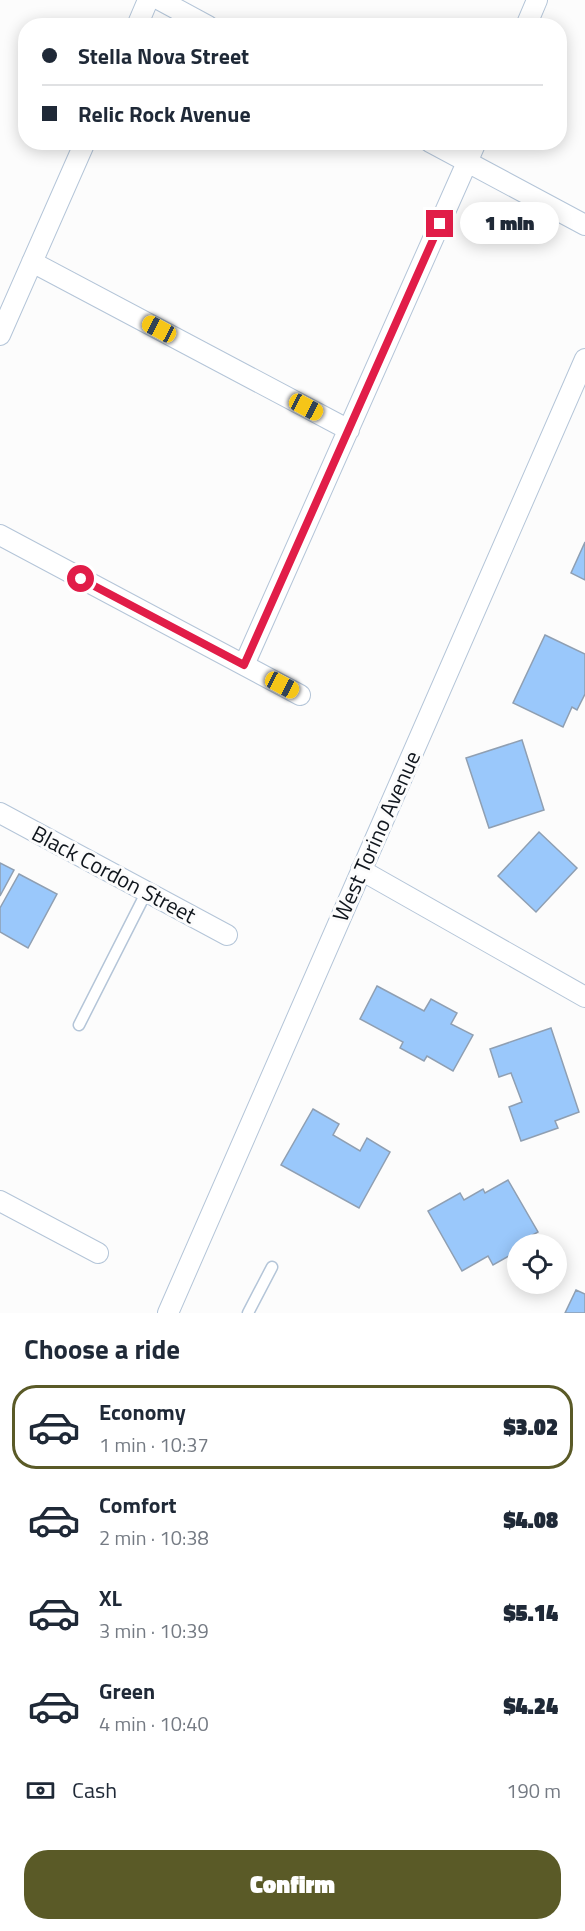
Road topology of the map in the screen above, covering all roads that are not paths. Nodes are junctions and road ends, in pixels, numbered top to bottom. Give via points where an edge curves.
1 (148, 0) edge
2 (160, 0) edge
3 (537, 0) edge
4 (140, 18) edge
5 (193, 18) edge
6 (529, 18) edge
7 (81, 150) edge
8 (444, 150) edge
9 (473, 150) edge
10 (468, 163) junction
11 (585, 225) edge
12 (32, 262) junction
13 (0, 335) edge
14 (585, 359) edge
15 (349, 430) junction
16 (0, 535) edge
17 (244, 665) junction
18 (300, 695) dead end
19 (0, 813) edge
20 (361, 870) junction
21 (147, 891) junction
22 (227, 934) dead end
23 (585, 997) edge
24 (79, 1025) dead end
25 (0, 1201) edge
26 (98, 1252) dead end
27 (272, 1268) dead end
28 (168, 1313) edge
29 (248, 1313) edge

1 - 4 street
2 - 5 street
3 - 6 street
7 - 12 street
8 - 10 street
9 - 10 street
10 - 11 street
10 - 15 street
12 - 13 street
12 - 15 street
14 - 20 street, West Torino Avenue
15 - 17 street
16 - 17 street
17 - 18 street
19 - 21 street, Black Cordon Street
20 - 23 street
20 - 28 street, West Torino Avenue
21 - 22 street, Black Cordon Street
21 - 24 lane
25 - 26 street
27 - 29 lane

